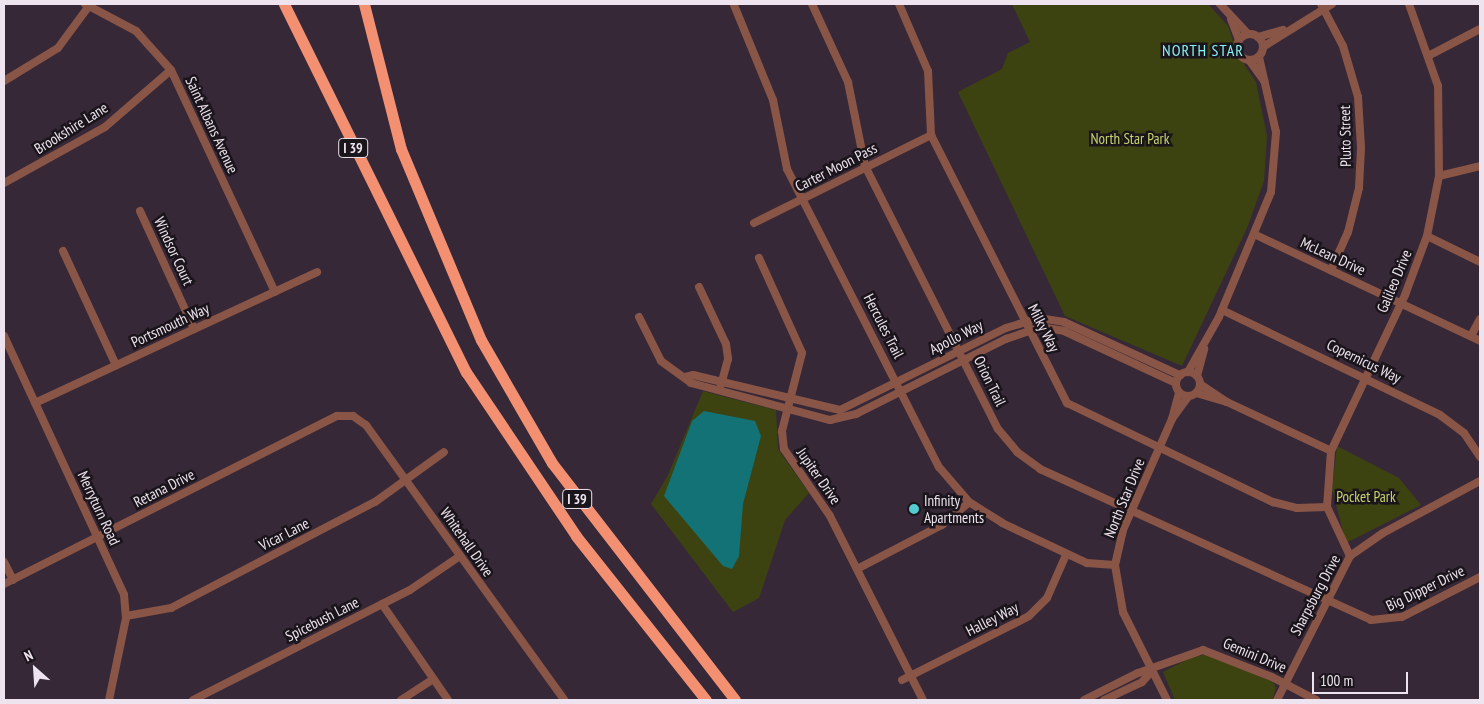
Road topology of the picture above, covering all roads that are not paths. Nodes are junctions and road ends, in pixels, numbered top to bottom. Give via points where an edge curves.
1 (364, 4) edge
2 (733, 4) edge
3 (812, 4) edge
4 (899, 4) edge
5 (1220, 4) edge
6 (1332, 4) edge
7 (1410, 4) edge
8 (87, 5) edge
9 (285, 5) edge
10 (1323, 6) edge
11 (1230, 15) junction
12 (1289, 28) junction
13 (1480, 29) edge
14 (1248, 34) junction
15 (1258, 37) junction
16 (1239, 40) junction
17 (1263, 47) junction
18 (1430, 55) junction
19 (1259, 57) junction
20 (1249, 60) junction
21 (171, 70) junction
22 (4, 81) edge
23 (1266, 84) junction
24 (931, 135) junction
25 (865, 166) junction
26 (1480, 166) edge
27 (1439, 176) junction
28 (4, 183) edge
29 (803, 199) junction
30 (140, 211) dead end
31 (754, 223) dead end
32 (1256, 235) junction
33 (1427, 236) junction
34 (63, 252) dead end
35 (759, 258) dead end
36 (1480, 262) edge
37 (1330, 270) junction
38 (317, 272) dead end
39 (699, 287) dead end
40 (274, 292) junction
41 (1401, 303) junction
42 (1222, 310) junction
43 (639, 317) dead end
44 (1480, 319) edge
45 (1025, 320) junction
46 (194, 329) junction
47 (1030, 329) junction
48 (4, 336) edge
49 (1471, 336) junction
50 (1480, 341) edge
51 (1204, 347) junction
52 (960, 350) junction
53 (965, 359) junction
54 (116, 365) junction
55 (1197, 376) junction
56 (1366, 376) junction
57 (1181, 377) junction
58 (898, 383) junction
59 (1200, 384) junction
60 (721, 386) junction
61 (902, 392) junction
62 (1180, 393) junction
63 (1196, 394) junction
64 (1188, 397) junction
65 (790, 400) junction
66 (1227, 402) junction
67 (35, 403) junction
68 (788, 409) junction
69 (337, 416) joint
70 (1172, 419) junction
71 (1159, 448) junction
72 (1331, 451) junction
73 (444, 452) dead end
74 (1480, 457) edge
75 (405, 479) junction
76 (1480, 481) edge
77 (969, 502) junction
78 (1327, 507) junction
79 (1133, 510) junction
80 (97, 537) junction
81 (1066, 555) junction
82 (460, 556) junction
83 (1350, 556) junction
84 (4, 562) edge
85 (1115, 566) junction
86 (857, 569) junction
87 (1480, 577) edge
88 (12, 580) junction
89 (4, 584) edge
90 (1326, 600) junction
91 (382, 604) junction
92 (126, 616) junction
93 (1152, 671) junction
94 (911, 675) junction
95 (432, 680) junction
96 (902, 680) dead end
97 (1285, 683) junction
98 (109, 700) edge
99 (193, 700) edge
100 (400, 700) edge
101 (448, 700) edge
102 (564, 700) edge
103 (706, 700) edge
104 (735, 700) edge
105 (924, 700) edge
106 (1084, 700) edge
107 (1104, 700) edge
108 (1167, 700) edge
109 (1277, 700) edge
110 (1316, 700) edge

1 - 104 highway, I 39 via 402,149 481,340 552,463
2 - 29 street, Hercules Trail via 773,100 781,152
3 - 25 street, Orion Trail via 848,82
4 - 24 street, Milky Way via 928,71
5 - 11 street
6 - 10 street
7 - 18 street, Galileo Drive
8 - 21 street, Saint Albans Avenue via 136,31
8 - 22 street via 58,48
9 - 103 highway, I 39 via 466,372 576,536
10 - 12 street
10 - 37 street, Pluto Street via 1343,46 1358,97 1361,146 1359,188 1348,232
11 - 14 street
11 - 16 street
12 - 15 street
12 - 17 street
13 - 18 street
14 - 15 street
14 - 16 street
15 - 17 street
16 - 20 street via 1238,51
17 - 19 street
18 - 27 street, Galileo Drive via 1438,86
19 - 20 street
19 - 23 street
20 - 23 street
21 - 28 street, Brookshire Lane via 105,127
21 - 40 street, Saint Albans Avenue
23 - 32 street via 1275,127 1276,162
24 - 25 street, Carter Moon Pass
24 - 45 street, Milky Way
25 - 29 street, Carter Moon Pass
25 - 52 street, Orion Trail
26 - 27 street
27 - 33 street, Galileo Drive
29 - 31 street, Carter Moon Pass
29 - 58 street, Hercules Trail
30 - 46 street, Windsor Court
32 - 37 street, McLean Drive
32 - 42 street
33 - 36 street
33 - 41 street, Galileo Drive
34 - 54 street
35 - 65 street, Jupiter Drive via 802,353
37 - 41 street, McLean Drive
38 - 40 street, Portsmouth Way
39 - 60 street via 726,344 728,359
40 - 46 street, Portsmouth Way
41 - 49 street, McLean Drive
41 - 56 street, Galileo Drive
42 - 51 street
42 - 56 street, Copernicus Way
43 - 60 street, Apollo Way via 661,361 685,377
44 - 49 street
45 - 47 street, Milky Way
45 - 52 street, Apollo Way
45 - 57 street, Apollo Way via 1064,322
46 - 54 street, Portsmouth Way
47 - 53 street, Apollo Way
47 - 57 street, Apollo Way via 1047,326 1064,331
47 - 71 street, Milky Way via 1070,406
48 - 67 street, Merryturn Road
49 - 50 street, McLean Drive
51 - 55 street
51 - 57 street
52 - 53 street, Orion Trail
52 - 58 street, Apollo Way
53 - 61 street, Apollo Way
53 - 79 street, Orion Trail via 998,429 1017,452 1040,469
54 - 67 street, Portsmouth Way
55 - 57 street
55 - 59 street
56 - 72 street, Galileo Drive
56 - 74 street, Copernicus Way via 1440,415 1464,433
57 - 62 street
58 - 61 street, Hercules Trail
58 - 65 street, Apollo Way via 840,410
59 - 63 street
59 - 66 street
60 - 65 street, Apollo Way
60 - 68 street, Apollo Way
61 - 68 street, Apollo Way via 836,420
61 - 77 street, Hercules Trail via 939,467
62 - 64 street
62 - 70 street, North Star Drive
63 - 64 street
63 - 66 street
64 - 70 street, North Star Drive
65 - 68 street, Jupiter Drive
66 - 72 street
67 - 80 street, Merryturn Road
68 - 86 street, Jupiter Drive via 782,431 784,449 824,505
69 - 75 street, Whitehall Drive via 362,421
69 - 80 street, Retana Drive
70 - 71 street, North Star Drive
71 - 78 street, Milky Way via 1284,506
71 - 79 street, North Star Drive
72 - 78 street, Galileo Drive
73 - 75 street, Vicar Lane
75 - 82 street, Whitehall Drive
75 - 92 street, Vicar Lane via 375,502 172,608
76 - 83 street, Sharpsburg Drive via 1383,533
77 - 81 street, Hercules Trail
77 - 86 street via 942,525
78 - 83 street, Galileo Drive
79 - 85 street, North Star Drive
79 - 90 street, Orion Trail
80 - 88 street, Retana Drive
80 - 92 street, Merryturn Road via 124,595
81 - 85 street, Hercules Trail via 1086,563
81 - 94 street, Halley Way via 1047,598 1029,616
82 - 91 street, Spicebush Lane
82 - 102 street, Whitehall Drive
83 - 90 street, Sharpsburg Drive
84 - 88 street
85 - 93 street, North Star Drive via 1123,612
86 - 94 street, Jupiter Drive
87 - 90 street, Big Dipper Drive via 1388,622 1371,620
88 - 89 street, Retana Drive
90 - 97 street, Sharpsburg Drive
91 - 95 street
91 - 99 street, Spicebush Lane
92 - 98 street, Merryturn Road
93 - 97 street, Gemini Drive via 1203,650
93 - 106 street, Gemini Drive
93 - 107 street, Gemini Drive via 1142,682
93 - 108 street, North Star Drive
94 - 96 street, Halley Way
94 - 105 street, Jupiter Drive
95 - 100 street
95 - 101 street
97 - 109 street, Sharpsburg Drive
97 - 110 street, Gemini Drive

